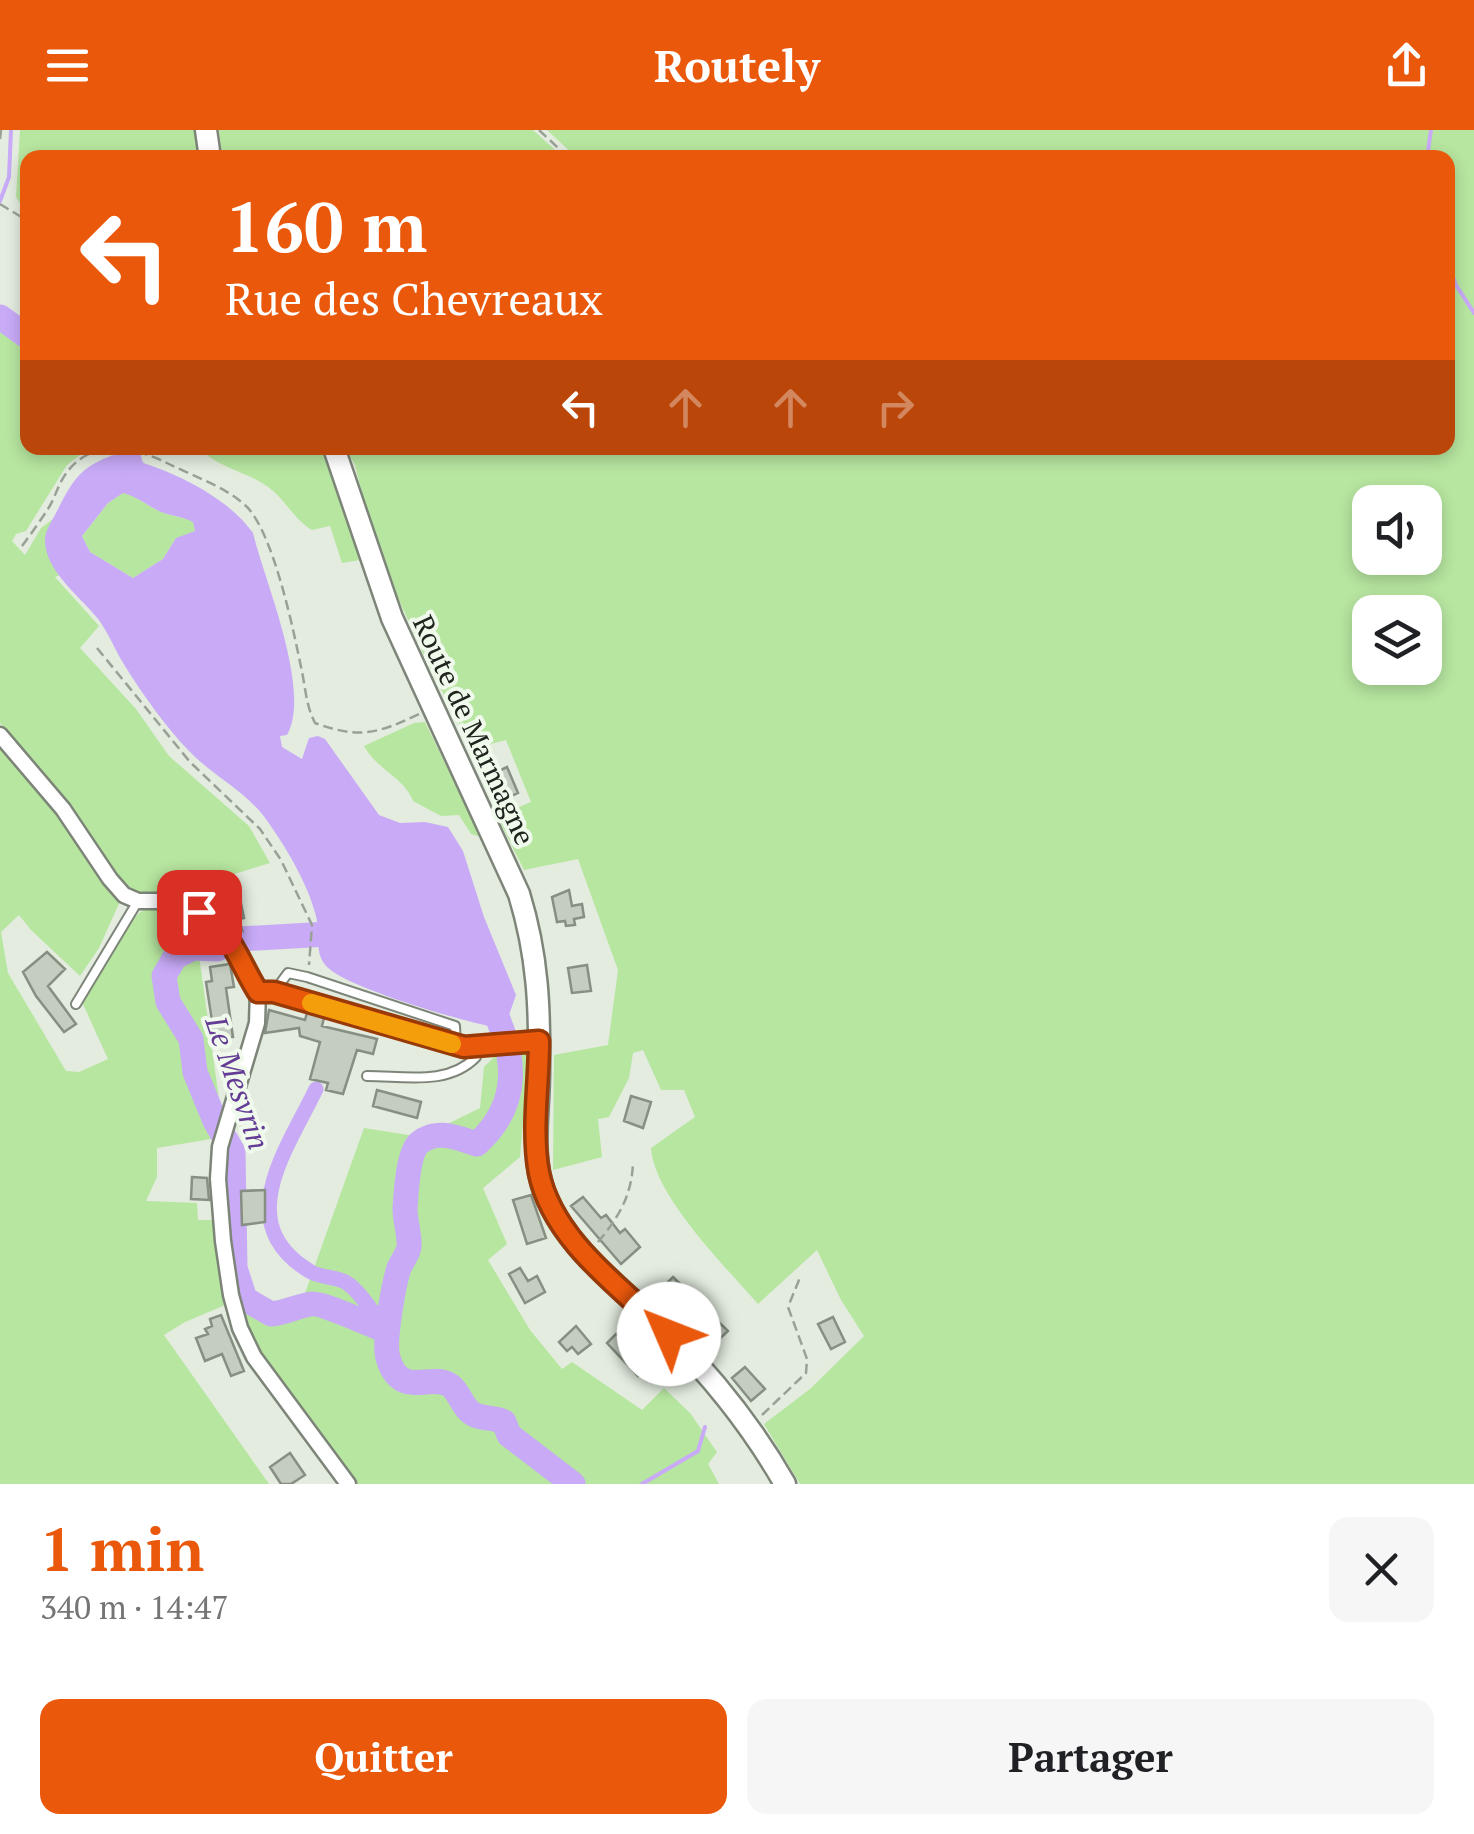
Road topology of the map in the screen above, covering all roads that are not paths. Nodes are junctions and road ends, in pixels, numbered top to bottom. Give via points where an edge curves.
1 (336, 455) edge
2 (0, 735) edge
3 (138, 901) junction
4 (266, 992) junction
5 (76, 1004) dead end
6 (530, 1041) junction
7 (456, 1045) junction
8 (478, 1046) junction
9 (367, 1076) dead end
10 (348, 1484) edge
11 (785, 1484) edge

1 - 6 main road, Route de Marmagne via 392,618 519,894 540,994
2 - 3 street via 63,809 110,879
3 - 4 street via 167,901 218,921
3 - 5 lane
4 - 7 street
4 - 7 lane via 288,973 308,976 455,1026
4 - 10 street via 220,1147 231,1295 254,1357
6 - 8 street
6 - 11 main road, Route de Marmagne via 538,1170 554,1213 713,1380
7 - 8 street
8 - 9 lane via 476,1057 454,1074

